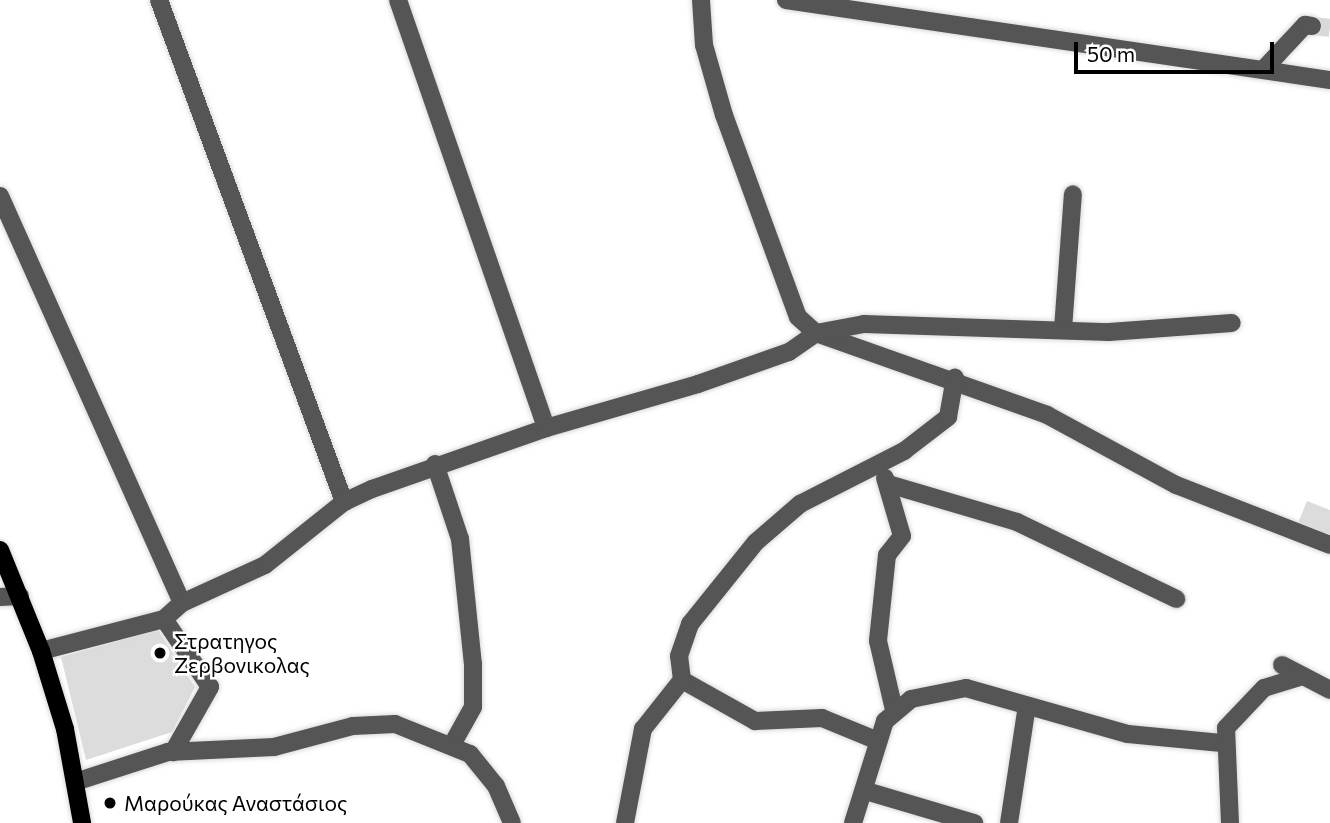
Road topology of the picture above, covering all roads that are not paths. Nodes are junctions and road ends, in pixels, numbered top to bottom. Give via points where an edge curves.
1 (159, 0) edge
2 (398, 0) edge
3 (701, 0) edge
4 (786, 0) edge
5 (1312, 26) tunnel mouth
6 (1263, 70) junction
7 (1330, 80) edge
8 (1073, 194) dead end
9 (0, 196) edge
10 (1232, 323) dead end
11 (1063, 329) junction
12 (816, 333) junction
13 (955, 378) junction
14 (546, 428) junction
15 (877, 462) junction
16 (435, 464) junction
17 (888, 484) junction
18 (344, 502) junction
19 (1330, 545) edge
20 (0, 550) edge
21 (20, 596) junction
22 (0, 597) edge
23 (1176, 598) dead end
24 (181, 603) junction
25 (164, 619) junction
26 (41, 650) junction
27 (1282, 665) dead end
28 (1303, 676) junction
29 (682, 680) junction
30 (1330, 690) edge
31 (1027, 706) junction
32 (894, 710) junction
33 (878, 741) junction
34 (453, 743) junction
35 (1222, 743) junction
36 (173, 752) junction
37 (75, 782) junction
38 (866, 791) junction
39 (82, 823) edge
40 (512, 823) edge
41 (625, 823) edge
42 (853, 823) edge
43 (974, 823) edge
44 (1009, 823) edge
45 (1230, 823) edge

1 - 18 street
2 - 14 street
3 - 12 street via 704,45 724,115 799,317
4 - 6 street
5 - 6 street via 1305,25
6 - 7 street
8 - 11 street
9 - 24 street
10 - 11 street
11 - 12 street via 864,324
12 - 13 street
12 - 14 street via 789,352
13 - 15 street via 948,417
13 - 19 street via 1047,415 1176,485
14 - 16 street
15 - 17 street
15 - 29 street via 817,493 756,542 682,638
16 - 18 street
16 - 34 street via 460,539 473,664 473,706
17 - 23 street via 1017,522
17 - 32 street via 902,536 887,555 878,641
18 - 24 street via 265,565
20 - 21 main road
21 - 22 street
21 - 26 main road
24 - 25 street
25 - 26 street
25 - 36 street via 210,687
26 - 37 main road
27 - 28 street
28 - 30 street
28 - 35 street via 1264,688 1226,728
29 - 33 street via 755,721 822,718
29 - 41 street via 643,729
31 - 32 street via 966,688 911,699
31 - 35 street via 1157,740
31 - 44 street
32 - 33 street
33 - 38 street
34 - 36 street via 370,723 292,745
34 - 40 street via 496,786
35 - 45 street
36 - 37 street
37 - 39 main road
38 - 42 street
38 - 43 street

